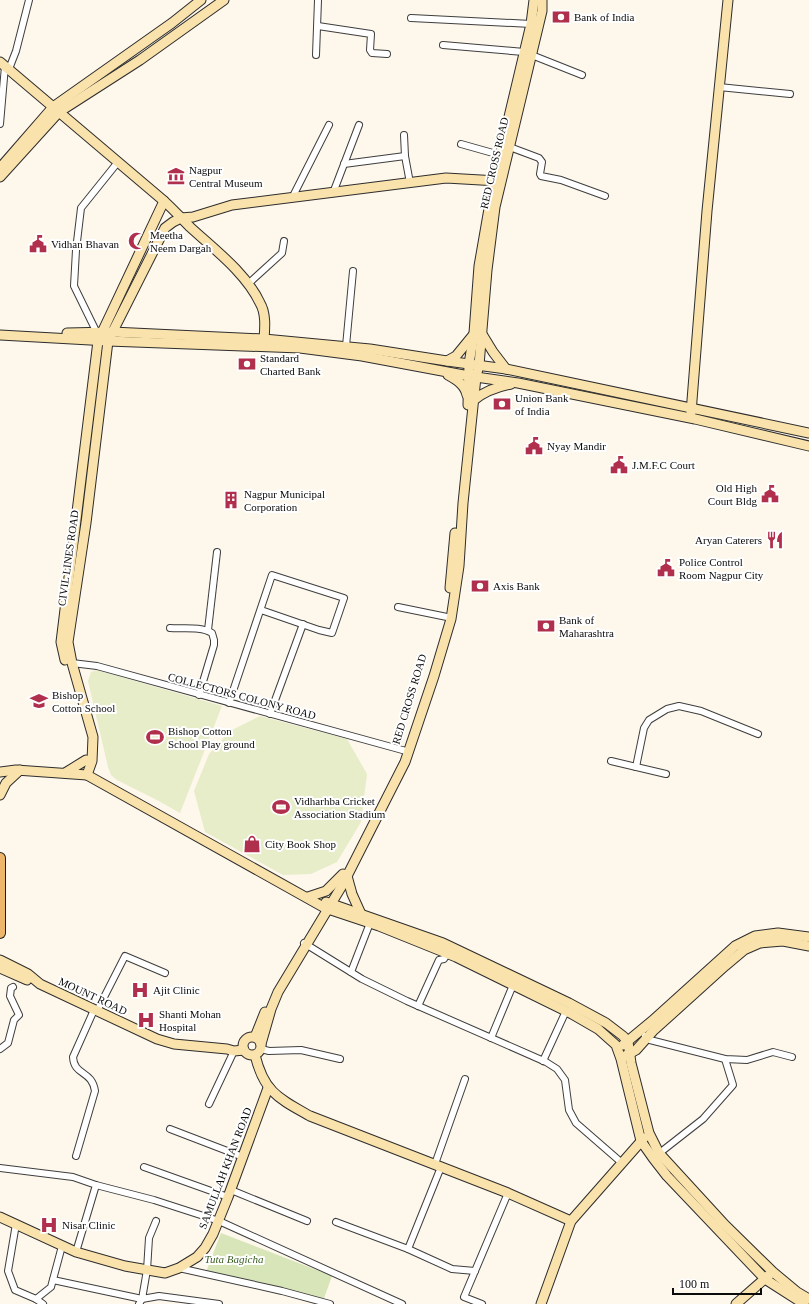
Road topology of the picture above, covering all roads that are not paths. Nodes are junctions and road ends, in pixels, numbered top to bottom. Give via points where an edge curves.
1 (29, 0) edge
2 (201, 0) edge
3 (224, 0) edge
4 (318, 0) edge
5 (534, 0) edge
6 (542, 0) edge
7 (728, 0) edge
8 (412, 18) dead end
9 (531, 24) junction
10 (318, 26) junction
11 (140, 45) junction
12 (443, 45) dead end
13 (387, 54) dead end
14 (528, 54) junction
15 (316, 55) dead end
16 (146, 56) junction
17 (4, 66) edge
18 (582, 75) dead end
19 (719, 87) junction
20 (790, 94) dead end
21 (56, 109) junction
22 (0, 124) edge
23 (329, 125) dead end
24 (359, 125) dead end
25 (404, 135) dead end
26 (461, 144) dead end
27 (505, 146) junction
28 (404, 156) junction
29 (501, 159) junction
30 (118, 162) junction
31 (344, 164) junction
32 (0, 168) edge
33 (0, 177) edge
34 (498, 177) junction
35 (410, 183) junction
36 (333, 192) junction
37 (605, 196) dead end
38 (292, 198) junction
39 (164, 200) junction
40 (181, 218) junction
41 (284, 241) dead end
42 (353, 272) dead end
43 (248, 284) junction
44 (0, 328) edge
45 (478, 333) junction
46 (0, 334) edge
47 (103, 336) junction
48 (264, 339) junction
49 (346, 346) junction
50 (447, 361) junction
51 (469, 364) junction
52 (479, 365) junction
53 (506, 369) junction
54 (438, 370) junction
55 (472, 377) junction
56 (518, 383) junction
57 (471, 400) junction
58 (692, 408) junction
59 (691, 418) junction
60 (809, 433) edge
61 (809, 446) edge
62 (460, 502) junction
63 (217, 552) dead end
64 (398, 607) dead end
65 (261, 610) junction
66 (446, 617) junction
67 (303, 624) junction
68 (170, 628) dead end
69 (208, 630) junction
70 (72, 663) junction
71 (199, 695) junction
72 (229, 703) junction
73 (270, 714) junction
74 (758, 734) dead end
75 (406, 751) junction
76 (89, 761) junction
77 (611, 761) dead end
78 (636, 767) junction
79 (20, 770) junction
80 (0, 772) edge
81 (65, 773) junction
82 (666, 774) dead end
83 (83, 775) junction
84 (100, 782) junction
85 (0, 795) edge
86 (0, 858) edge
87 (345, 875) junction
88 (311, 899) junction
89 (328, 905) junction
90 (361, 914) junction
91 (370, 923) junction
92 (0, 934) edge
93 (809, 937) edge
94 (306, 944) junction
95 (809, 946) edge
96 (447, 954) junction
97 (0, 960) edge
98 (0, 968) edge
99 (351, 972) junction
100 (165, 973) dead end
101 (40, 984) junction
102 (513, 985) junction
103 (13, 987) dead end
104 (418, 1006) junction
105 (96, 1010) junction
106 (566, 1011) junction
107 (639, 1031) junction
108 (492, 1038) junction
109 (647, 1038) junction
110 (628, 1042) junction
111 (258, 1046) junction
112 (244, 1047) junction
113 (0, 1049) edge
114 (617, 1049) junction
115 (231, 1050) junction
116 (630, 1054) junction
117 (792, 1057) dead end
118 (340, 1059) dead end
119 (621, 1059) junction
120 (725, 1059) junction
121 (543, 1061) junction
122 (465, 1079) dead end
123 (268, 1088) junction
124 (209, 1104) dead end
125 (170, 1129) dead end
126 (648, 1133) junction
127 (641, 1141) junction
128 (76, 1156) dead end
129 (656, 1156) junction
130 (243, 1157) junction
131 (622, 1163) junction
132 (438, 1166) junction
133 (144, 1167) dead end
134 (0, 1168) edge
135 (96, 1185) junction
136 (508, 1193) junction
137 (230, 1194) junction
138 (0, 1217) edge
139 (156, 1221) dead end
140 (219, 1221) junction
141 (307, 1221) dead end
142 (571, 1221) junction
143 (336, 1222) dead end
144 (16, 1224) junction
145 (62, 1246) junction
146 (408, 1249) junction
147 (76, 1252) junction
148 (179, 1268) junction
149 (147, 1270) junction
150 (475, 1271) junction
151 (773, 1272) junction
152 (765, 1279) junction
153 (53, 1280) junction
154 (36, 1299) junction
155 (809, 1299) edge
156 (141, 1301) edge
157 (43, 1304) edge
158 (218, 1304) edge
159 (330, 1304) edge
160 (402, 1304) edge
161 (482, 1304) edge
162 (541, 1304) edge
163 (736, 1304) edge
164 (804, 1304) edge

1 - 17 street via 16,51
2 - 11 street
3 - 16 street
4 - 10 street
5 - 9 street, RED CROSS ROAD
6 - 14 street, RED CROSS ROAD via 542,11
7 - 19 street
8 - 9 street
9 - 14 street, RED CROSS ROAD
10 - 13 street via 371,34 372,53
10 - 15 street
11 - 16 street
11 - 21 street
12 - 14 street
14 - 18 street
14 - 27 street, RED CROSS ROAD
16 - 21 street
17 - 21 street
17 - 22 street
19 - 20 street
19 - 58 street
21 - 30 street
21 - 32 street
21 - 33 street
23 - 38 street
24 - 31 street
25 - 28 street
26 - 29 street
27 - 29 street, RED CROSS ROAD
27 - 37 street via 541,159 542,176
28 - 31 street
28 - 35 street
29 - 34 street, RED CROSS ROAD
30 - 39 street
30 - 47 street via 81,208 76,250 74,286
31 - 36 street
34 - 35 street via 446,178
34 - 45 street, RED CROSS ROAD via 479,266
35 - 36 street
36 - 38 street
38 - 40 street via 232,206
39 - 40 street
39 - 47 street
40 - 43 street
40 - 47 street via 165,228
41 - 43 street via 282,253
42 - 49 street
43 - 48 street via 263,311
44 - 47 street
45 - 50 street via 456,356
45 - 51 street, RED CROSS ROAD
45 - 52 street, RED CROSS ROAD
45 - 53 street
46 - 47 street
47 - 48 street
47 - 54 street via 300,348
47 - 70 street, CIVIL LINES ROAD via 86,523 68,642
47 - 76 street via 61,642 66,666 79,702
48 - 49 street
49 - 50 street
50 - 51 street
51 - 52 street
51 - 55 street, RED CROSS ROAD
52 - 53 street
52 - 55 street, RED CROSS ROAD
53 - 58 street
54 - 55 street
54 - 57 street via 457,380
55 - 56 street
55 - 57 street, RED CROSS ROAD
56 - 57 street via 493,388
56 - 59 street
57 - 62 street, RED CROSS ROAD
58 - 59 street
58 - 60 street
59 - 61 street
62 - 66 street, RED CROSS ROAD
62 - 87 street via 459,566 452,619 405,762
63 - 69 street
64 - 66 street
65 - 67 street
65 - 67 street via 272,575 344,598 332,633
65 - 72 street
66 - 75 street, RED CROSS ROAD
67 - 73 street
68 - 69 street
69 - 71 street via 212,633 214,645
70 - 71 street, COLLECTORS COLONY ROAD via 97,666
70 - 76 street, CIVIL LINES ROAD via 93,737
71 - 72 street, COLLECTORS COLONY ROAD
72 - 73 street, COLLECTORS COLONY ROAD
73 - 75 street, COLLECTORS COLONY ROAD
74 - 78 street via 701,711 679,706 667,709 649,720 644,728
75 - 87 street, RED CROSS ROAD
76 - 81 street
76 - 83 street, CIVIL LINES ROAD
76 - 84 street
77 - 78 street
78 - 82 street
79 - 80 street
79 - 81 street
79 - 85 street via 6,783
81 - 83 street
83 - 84 street
84 - 88 street
86 - 92 main road
87 - 88 street via 326,891
87 - 89 street, RED CROSS ROAD
87 - 90 street
88 - 89 street
89 - 90 street
89 - 91 street
89 - 94 street, RED CROSS ROAD
90 - 110 street via 443,943 532,985 606,1023
91 - 96 street
91 - 99 street
93 - 107 street via 778,933 755,936 735,946
94 - 99 street
94 - 111 street, RED CROSS ROAD via 272,995
95 - 109 street via 783,941 760,943 744,950
96 - 102 street
96 - 104 street via 444,959 439,960
97 - 101 street, MOUNT ROAD via 28,974
98 - 101 street
99 - 104 street
100 - 105 street via 125,956
101 - 105 street, MOUNT ROAD
102 - 106 street
102 - 108 street
103 - 113 street via 10,996 19,1015 14,1020 8,1043
104 - 108 street
105 - 115 street, MOUNT ROAD via 163,1041
105 - 128 street via 73,1057 77,1069 94,1083 96,1091
106 - 114 street via 598,1029 616,1045
106 - 121 street
107 - 109 street
107 - 110 street
108 - 121 street
109 - 116 street
109 - 120 street
110 - 114 street
110 - 116 street
111 - 112 street via 248,1054
111 - 112 street via 250,1037 246,1039
111 - 118 street via 269,1051 301,1050
111 - 123 street via 259,1071
112 - 115 street, MOUNT ROAD
114 - 119 street
115 - 124 street
116 - 119 street
116 - 126 street
117 - 120 street via 773,1052 747,1060
119 - 127 street
120 - 129 street via 733,1085 703,1119
121 - 131 street via 557,1069 565,1080 569,1110 576,1123
122 - 132 street
123 - 130 street, SAMULLAH KHAN ROAD
123 - 132 street via 286,1103 310,1116
125 - 130 street
126 - 127 street
126 - 129 street
127 - 129 street
127 - 131 street
129 - 151 street
129 - 152 street via 672,1181
130 - 137 street, SAMULLAH KHAN ROAD
131 - 142 street
132 - 136 street
132 - 146 street
133 - 137 street
134 - 135 street via 73,1177
135 - 140 street
135 - 147 street
136 - 142 street
136 - 150 street
137 - 140 street, SAMULLAH KHAN ROAD
137 - 141 street
138 - 144 street, SAMULLAH KHAN ROAD
139 - 149 street via 149,1238
140 - 148 street, SAMULLAH KHAN ROAD via 205,1248 197,1257
140 - 160 street
142 - 162 street
143 - 146 street
144 - 145 street, SAMULLAH KHAN ROAD
144 - 154 street via 8,1271 16,1290
145 - 147 street, SAMULLAH KHAN ROAD
145 - 153 street
146 - 150 street via 452,1269
147 - 149 street, SAMULLAH KHAN ROAD
148 - 149 street, SAMULLAH KHAN ROAD via 165,1273
148 - 159 street
149 - 156 street
150 - 161 street via 464,1297
151 - 152 street
151 - 155 street
152 - 163 street
152 - 164 street
153 - 154 street via 51,1287
153 - 156 street
154 - 157 street
156 - 158 street via 159,1296

